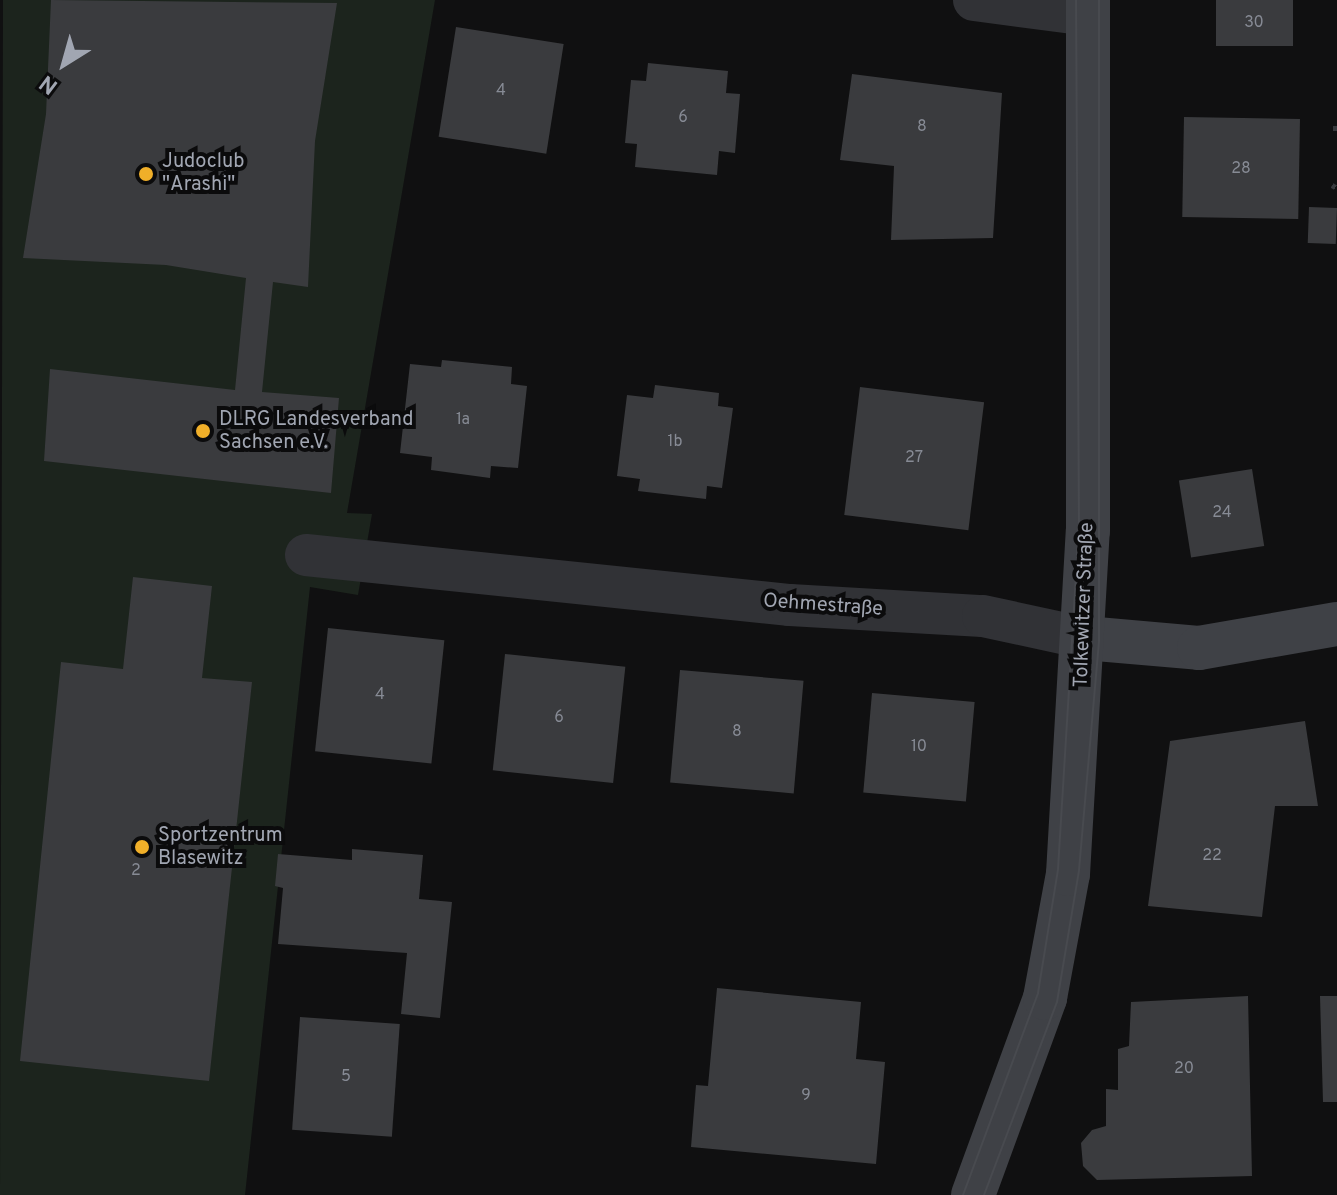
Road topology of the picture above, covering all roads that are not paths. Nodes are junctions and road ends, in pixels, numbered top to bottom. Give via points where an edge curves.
1 (974, 0) edge
2 (1088, 7) edge
3 (306, 555) dead end
4 (1337, 624) edge
5 (1085, 638) junction
6 (973, 1195) edge

1 - 2 street
2 - 5 main road, Tolkewitzer Straße
3 - 5 street, Oehmestraße via 790,605 983,616
4 - 5 main road, Oehmestraße via 1199,648
5 - 6 main road, Tolkewitzer Straße via 1068,874 1045,998

